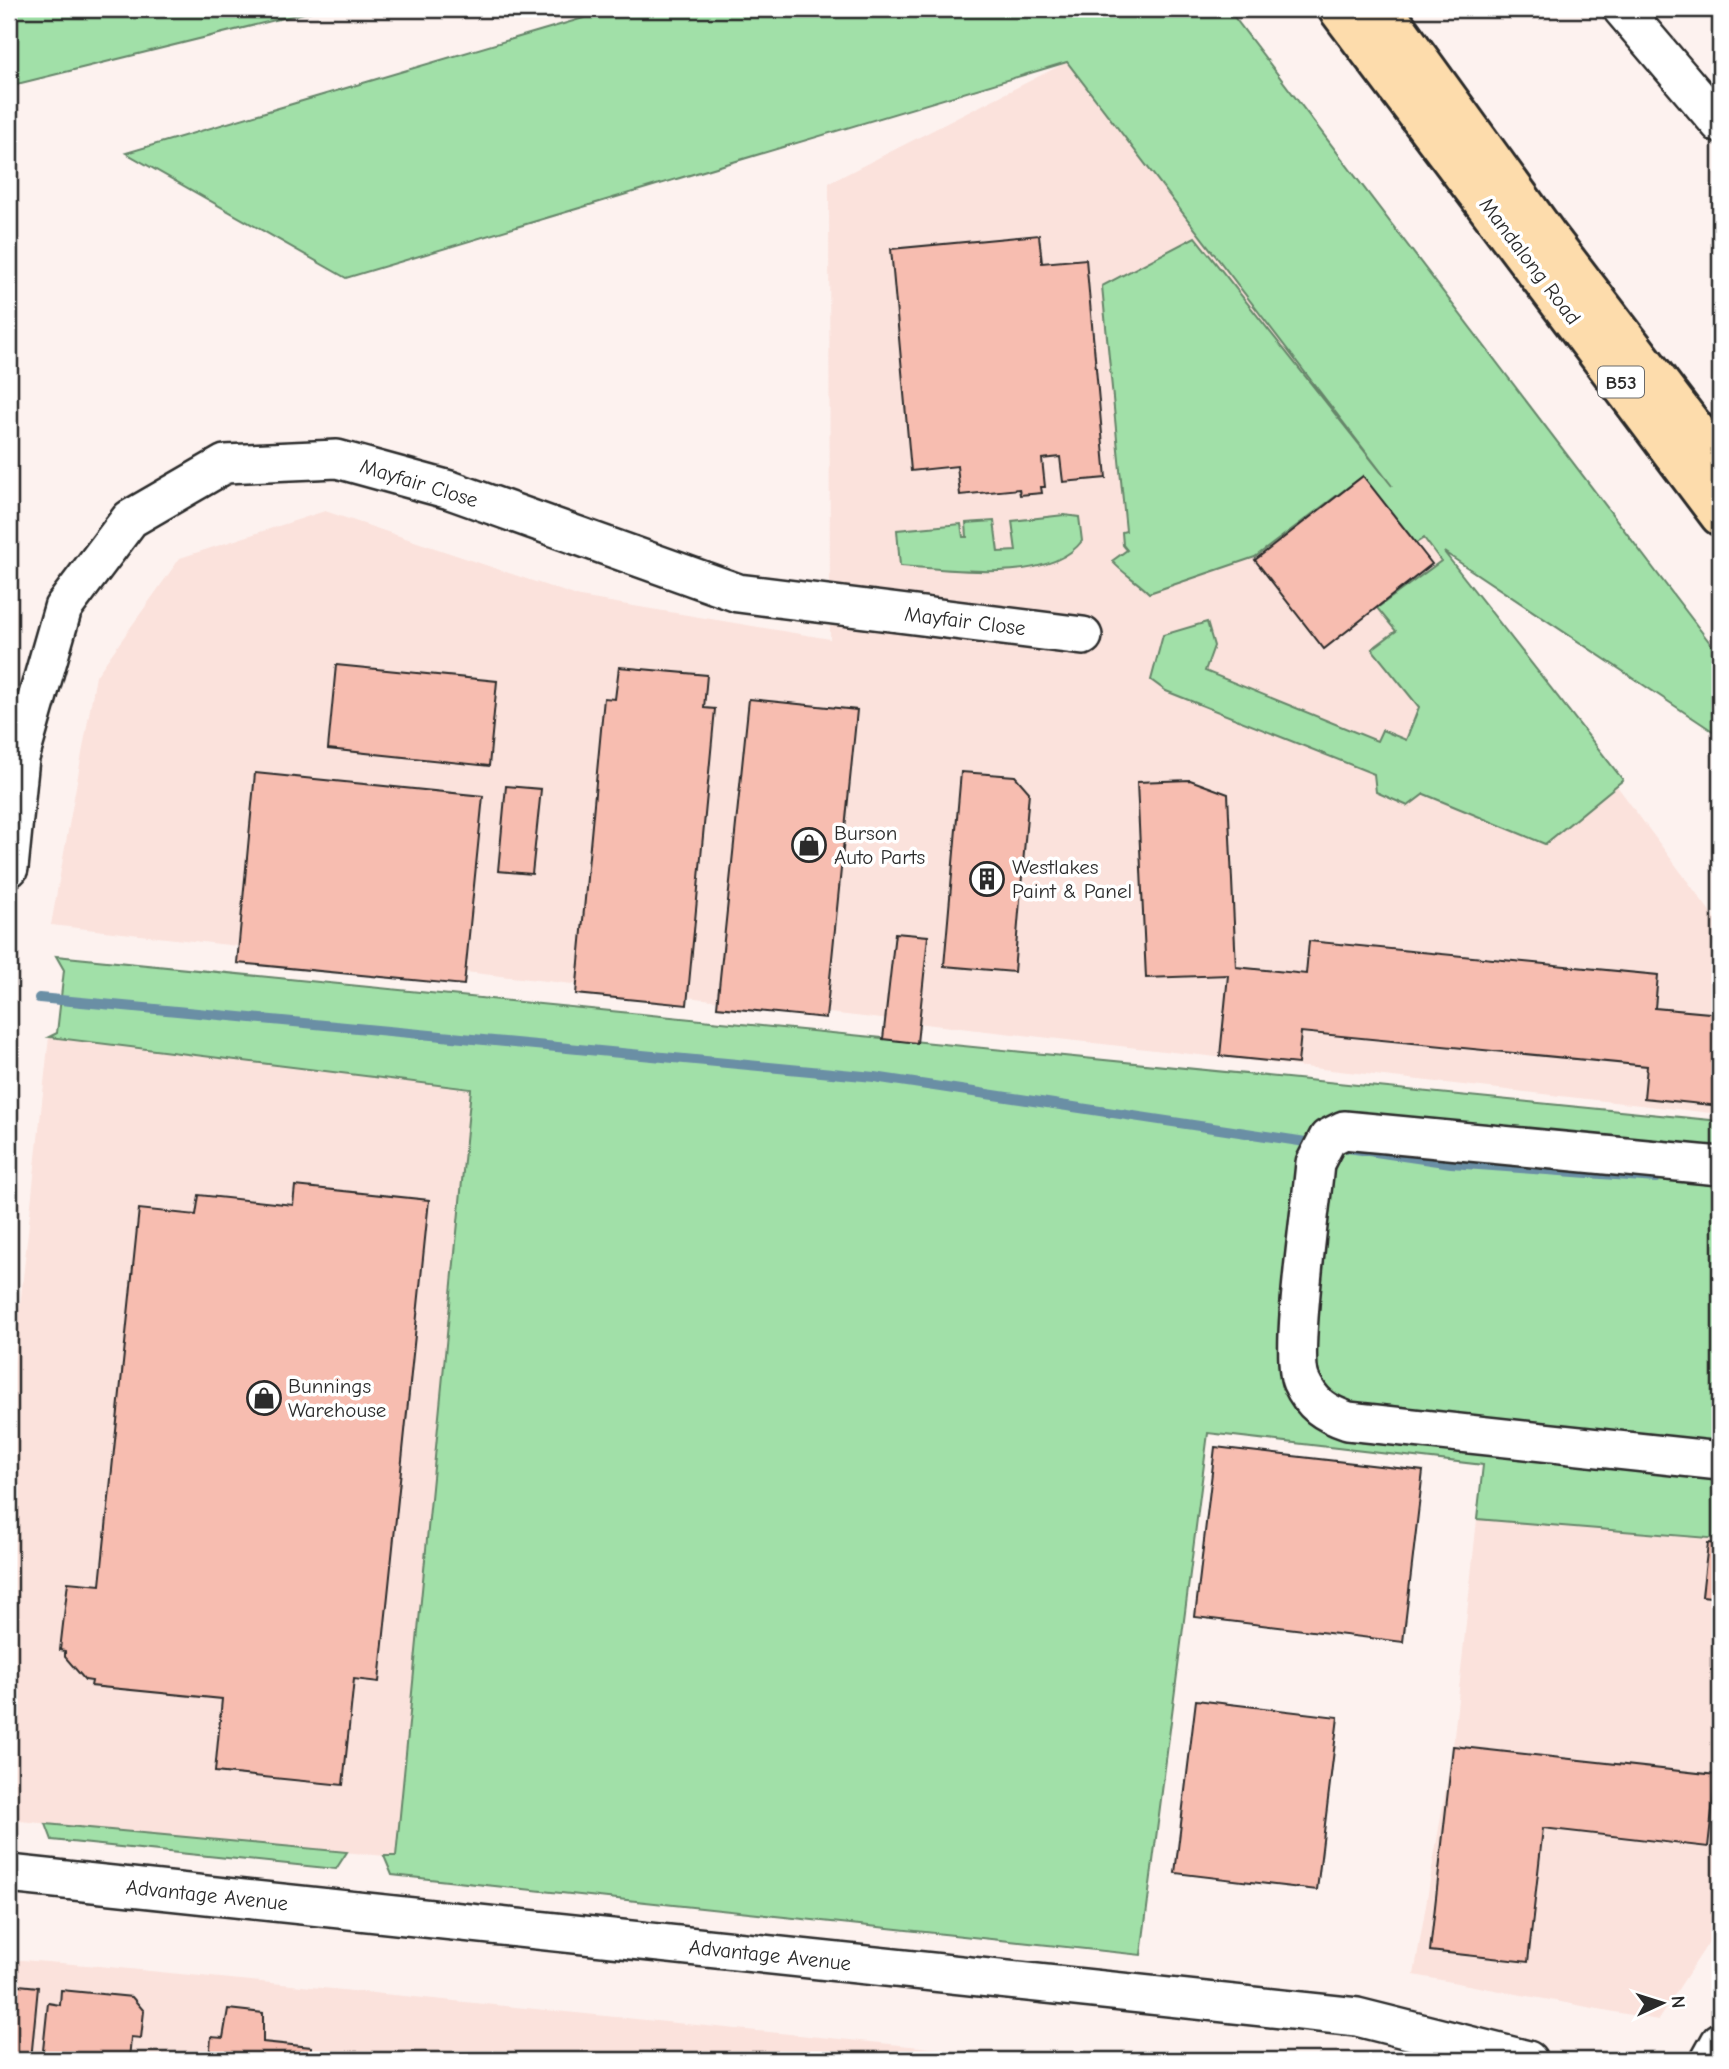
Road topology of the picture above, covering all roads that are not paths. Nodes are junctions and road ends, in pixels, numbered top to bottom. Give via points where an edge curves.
1 (1338, 9) edge
2 (1383, 9) edge
3 (1622, 9) edge
4 (1720, 124) edge
5 (1720, 462) edge
6 (1720, 516) edge
7 (1083, 636) dead end
8 (9, 868) edge
9 (1720, 1166) edge
10 (1720, 1461) edge
11 (9, 1874) edge
12 (1720, 2042) edge
13 (1528, 2060) edge
14 (1710, 2060) edge

1 - 6 main road, Mandalong Road / B53
2 - 5 main road, Mandalong Road / B53 via 1546,234
3 - 4 street
7 - 8 street, Mayfair Close via 738,593 450,491 337,459 225,464 130,519 63,608 20,758
9 - 10 street via 1344,1130 1328,1138 1315,1163 1298,1347 1301,1380 1322,1412 1348,1421
11 - 13 street, Advantage Avenue via 1357,2017
12 - 14 street

